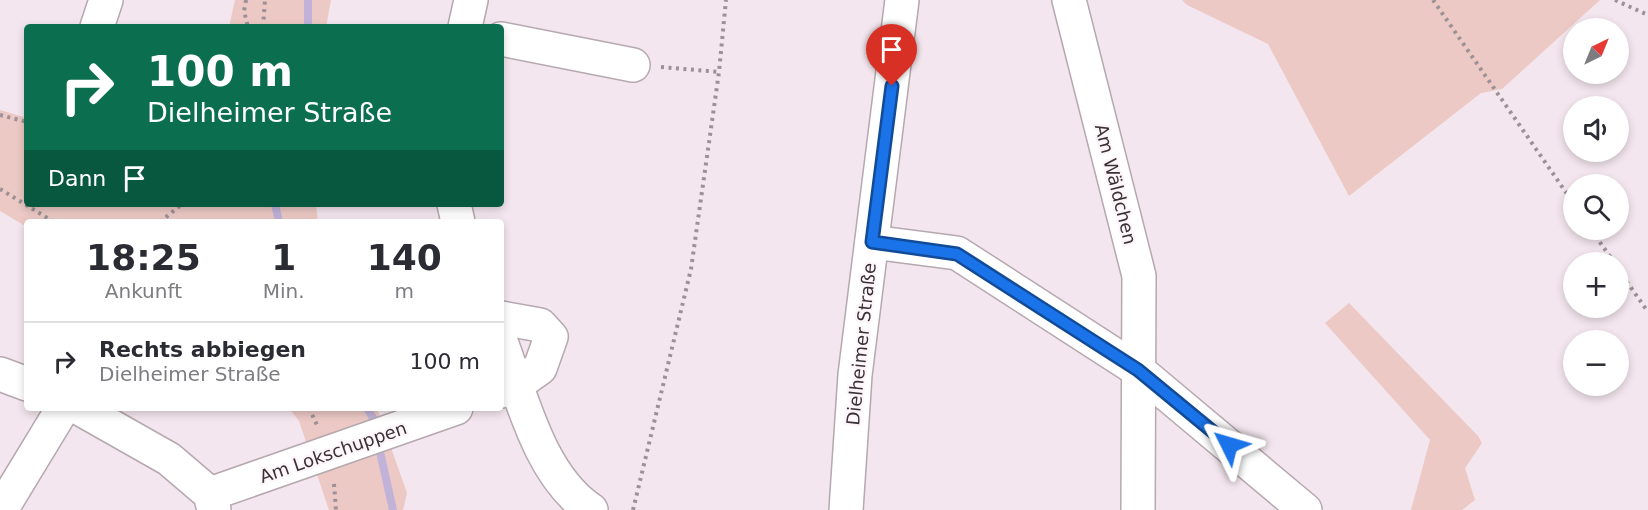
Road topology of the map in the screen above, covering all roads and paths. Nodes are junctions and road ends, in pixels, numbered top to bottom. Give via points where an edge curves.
1 (106, 0) edge
2 (246, 0) edge
3 (265, 0) edge
4 (471, 0) edge
5 (726, 0) edge
6 (902, 0) edge
7 (1069, 0) edge
8 (1433, 0) edge
9 (1615, 0) edge
10 (1648, 15) edge
11 (98, 24) edge
12 (247, 24) edge
13 (263, 24) edge
14 (466, 24) edge
15 (504, 40) edge
16 (633, 65) joint
17 (719, 72) junction
18 (0, 115) edge
19 (24, 121) edge
20 (1563, 188) edge
21 (0, 189) edge
22 (24, 204) edge
23 (29, 207) edge
24 (178, 207) edge
25 (49, 219) edge
26 (164, 219) edge
27 (872, 242) junction
28 (1629, 285) edge
29 (1648, 312) edge
30 (504, 319) edge
31 (504, 362) edge
32 (1138, 370) junction
33 (0, 374) edge
34 (24, 383) edge
35 (508, 388) edge
36 (61, 411) edge
37 (84, 411) edge
38 (448, 411) edge
39 (212, 502) edge
40 (1, 510) edge
41 (591, 510) edge
42 (633, 510) edge
43 (846, 510) edge
44 (1138, 510) edge
45 (1305, 510) edge

1 - 11 street
2 - 12 path
3 - 13 path
4 - 14 street
5 - 17 path
6 - 27 street, Dielheimer Straße
7 - 32 street, Am Wäldchen via 1139,276
8 - 20 path
9 - 10 path
15 - 16 street
16 - 17 path
17 - 42 path via 691,269
18 - 19 path
21 - 22 path
23 - 25 path
24 - 26 path
27 - 32 street via 957,254
27 - 43 street, Dielheimer Straße via 855,375
28 - 29 path
30 - 35 street via 540,325 551,337 540,368
31 - 35 street
32 - 44 street, Am Wäldchen
32 - 45 street
33 - 34 street
35 - 41 street via 558,478
36 - 40 street
37 - 39 street via 169,459
38 - 39 street, Am Lokschuppen via 342,447

